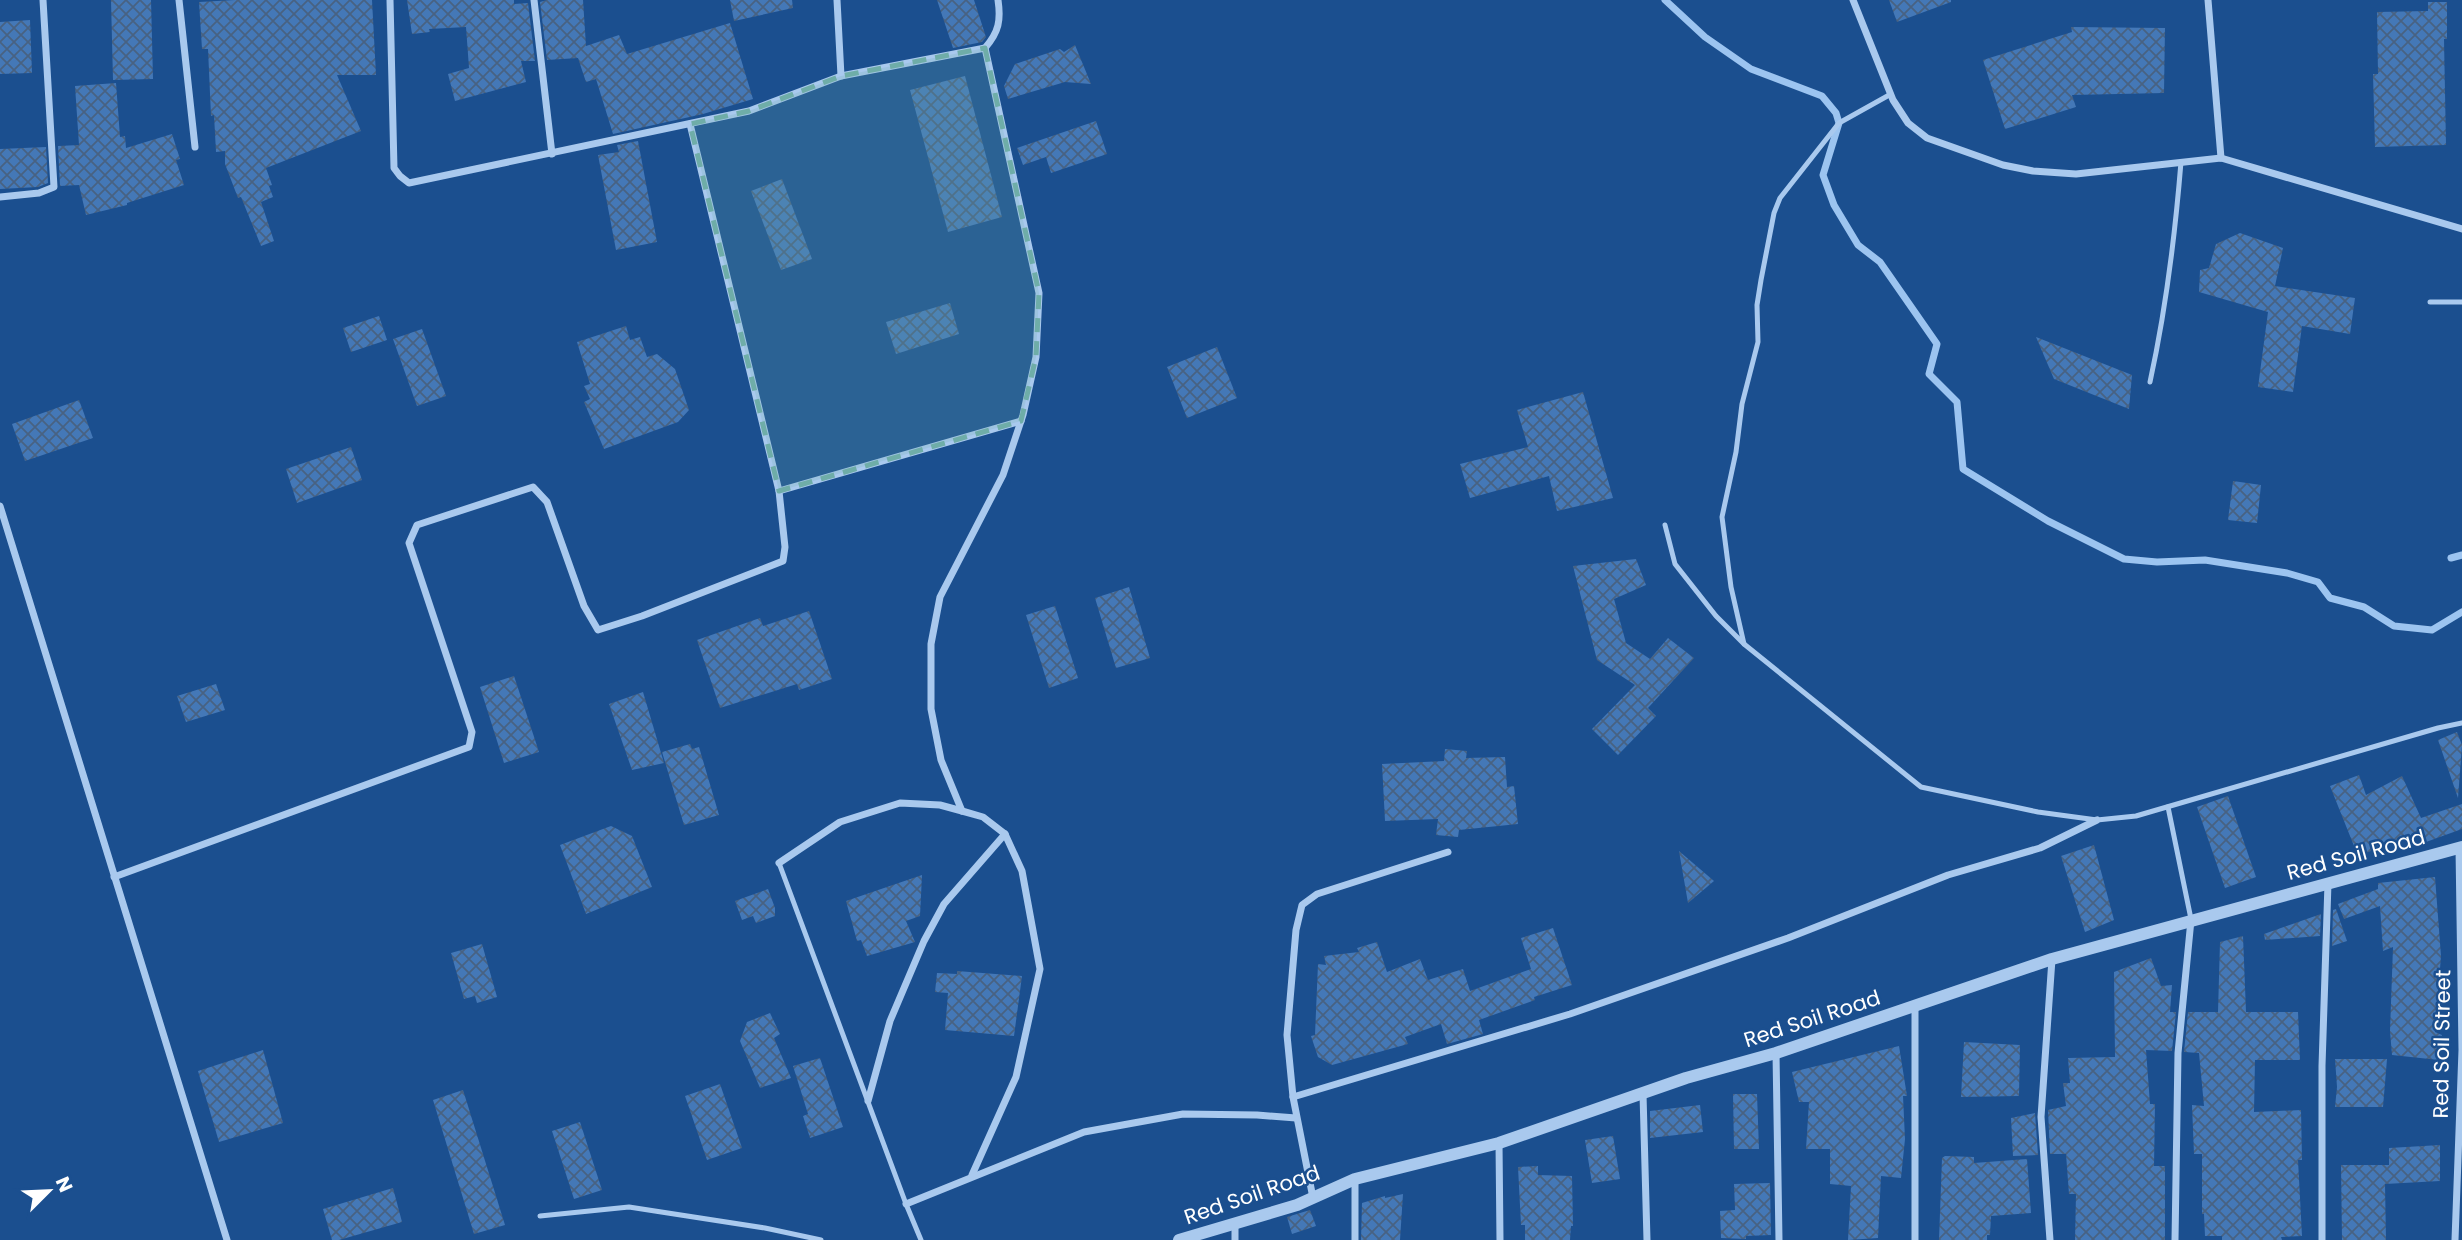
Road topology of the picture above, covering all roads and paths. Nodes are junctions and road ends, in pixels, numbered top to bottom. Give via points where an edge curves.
1 (43, 0) edge
2 (179, 0) edge
3 (390, 0) edge
4 (534, 0) edge
5 (837, 0) edge
6 (998, 0) edge
7 (1853, 0) edge
8 (2208, 0) edge
9 (985, 48) junction
10 (841, 76) junction
11 (1891, 94) junction
12 (690, 124) junction
13 (195, 147) dead end
14 (552, 154) junction
15 (2221, 158) junction
16 (2181, 162) junction
17 (0, 197) edge
18 (2462, 229) edge
19 (2430, 302) dead end
20 (2462, 302) edge
21 (2150, 382) dead end
22 (1021, 421) junction
23 (779, 491) junction
24 (0, 506) edge
25 (1665, 525) dead end
26 (1744, 644) junction
27 (2462, 723) edge
28 (2168, 807) junction
29 (962, 811) junction
30 (2097, 820) junction
31 (1005, 834) junction
32 (2461, 848) edge
33 (1448, 852) dead end
34 (779, 863) joint
35 (114, 877) junction
36 (2328, 883) junction
37 (2191, 919) junction
38 (2052, 959) junction
39 (1916, 1006) junction
40 (1776, 1053) junction
41 (1643, 1094) junction
42 (1293, 1097) junction
43 (869, 1101) junction
44 (1297, 1118) junction
45 (1499, 1143) junction
46 (972, 1176) junction
47 (1355, 1179) junction
48 (1313, 1198) junction
49 (905, 1204) junction
50 (540, 1216) dead end
51 (1235, 1224) junction
52 (227, 1240) edge
53 (821, 1240) edge
54 (921, 1240) edge
55 (1179, 1240) edge
56 (1235, 1240) edge
57 (1355, 1240) edge
58 (1500, 1240) edge
59 (1647, 1240) edge
60 (1779, 1240) edge
61 (1915, 1240) edge
62 (2050, 1240) edge
63 (2175, 1240) edge
64 (2322, 1240) edge
65 (2455, 1240) edge

1 - 17 street via 54,187
2 - 13 street
3 - 14 street via 394,168 400,176 409,183
4 - 14 street
5 - 10 street
6 - 9 street via 999,25
7 - 11 street
8 - 15 street
9 - 10 street
9 - 22 street via 1040,293 1036,357
10 - 12 street via 749,111
11 - 16 street via 1908,123 1927,138 2003,165 2076,174
11 - 26 lane via 1839,123 1774,212 1757,305 1758,342 1722,517
12 - 14 street
12 - 23 street
15 - 16 street
15 - 18 street
16 - 21 lane via 2175,244
19 - 20 lane
22 - 23 street
22 - 29 street via 1003,475 940,597 931,644 931,709 938,747
23 - 35 street via 783,561 598,630 584,606 547,502 533,487 417,525 409,543 472,732 468,747
24 - 35 street
25 - 26 lane via 1675,564
26 - 30 lane via 1921,787
27 - 28 lane
28 - 30 lane
28 - 37 lane
29 - 31 street via 983,817
29 - 34 street via 940,804 900,803 840,822
30 - 42 street via 2039,848 1948,876 1570,1014
31 - 43 street via 943,904 891,1021
31 - 46 street via 1022,871 1040,969 1017,1077
32 - 36 street, Red Soil Road
32 - 65 street, Red Soil Street via 2462,1050
33 - 42 street via 1317,894 1302,905 1287,1035
34 - 43 lane
35 - 52 street
36 - 37 street, Red Soil Road
36 - 64 street
37 - 38 street, Red Soil Road
37 - 63 street via 2178,1053
38 - 39 street, Red Soil Road
38 - 62 street via 2041,1117
39 - 40 street, Red Soil Road
39 - 61 street
40 - 41 street, Red Soil Road
40 - 60 street
41 - 45 street, Red Soil Road
41 - 59 street
42 - 44 street
43 - 49 lane
44 - 46 street via 1183,1114 1084,1132
44 - 48 street
45 - 47 street, Red Soil Road
45 - 58 street
46 - 49 street
47 - 48 street, Red Soil Road
47 - 57 street
48 - 51 street, Red Soil Road
49 - 54 lane
50 - 53 lane via 629,1207
51 - 55 street, Red Soil Road
51 - 56 street

